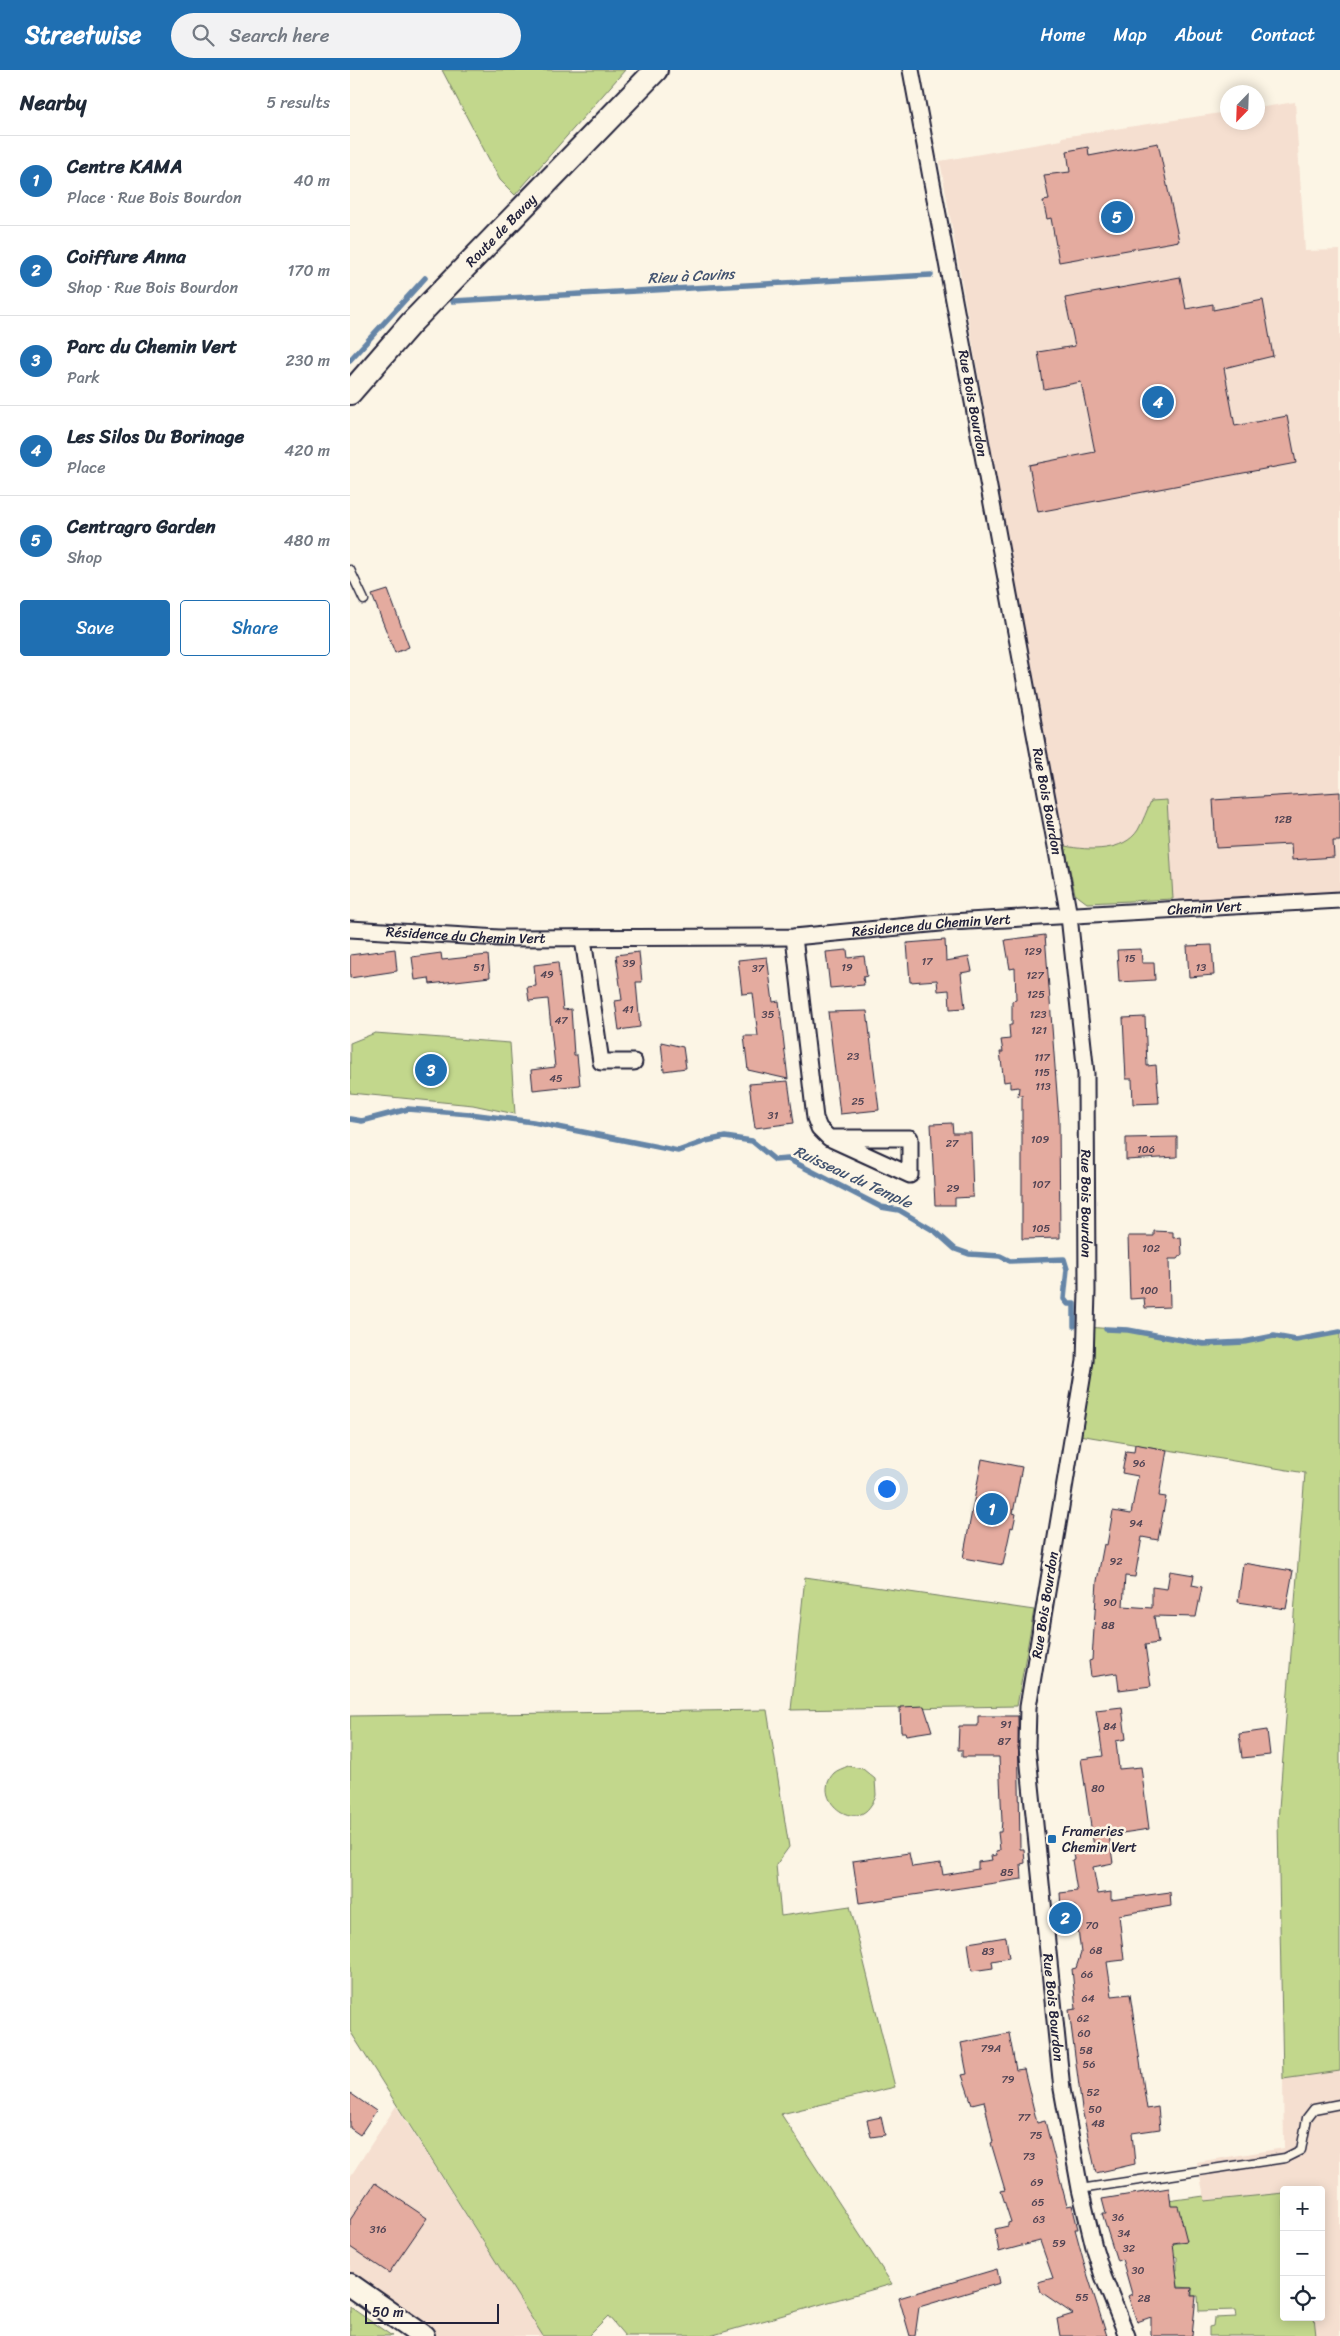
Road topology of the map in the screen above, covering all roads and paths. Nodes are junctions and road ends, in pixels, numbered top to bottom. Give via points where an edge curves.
1 (656, 70) edge
2 (911, 70) edge
3 (350, 393) edge
4 (350, 570) edge
5 (364, 600) dead end
6 (1340, 900) edge
7 (1069, 916) junction
8 (350, 928) edge
9 (794, 937) junction
10 (583, 939) junction
11 (634, 1062) dead end
12 (829, 1138) junction
13 (1340, 2104) edge
14 (1080, 2189) junction
15 (350, 2285) edge
16 (423, 2336) edge
17 (1127, 2336) edge

1 - 3 main road, Route de Bavay via 418,316
2 - 7 street, Rue Bois Bourdon
4 - 5 lane
6 - 7 street, Chemin Vert
7 - 9 street, Résidence du Chemin Vert via 951,922
7 - 14 street, Rue Bois Bourdon via 1086,1074 1085,1360 1028,1707 1026,1746 1060,2072
8 - 10 street, Résidence du Chemin Vert via 499,938
9 - 10 street, Résidence du Chemin Vert
9 - 12 street via 815,1118
10 - 11 street via 601,1062
12 - 12 street via 910,1138 910,1175 847,1146
13 - 14 lane via 1314,2109 1306,2118 1302,2150 1285,2158
14 - 17 street, Rue Bois Bourdon via 1103,2276
15 - 16 main road

